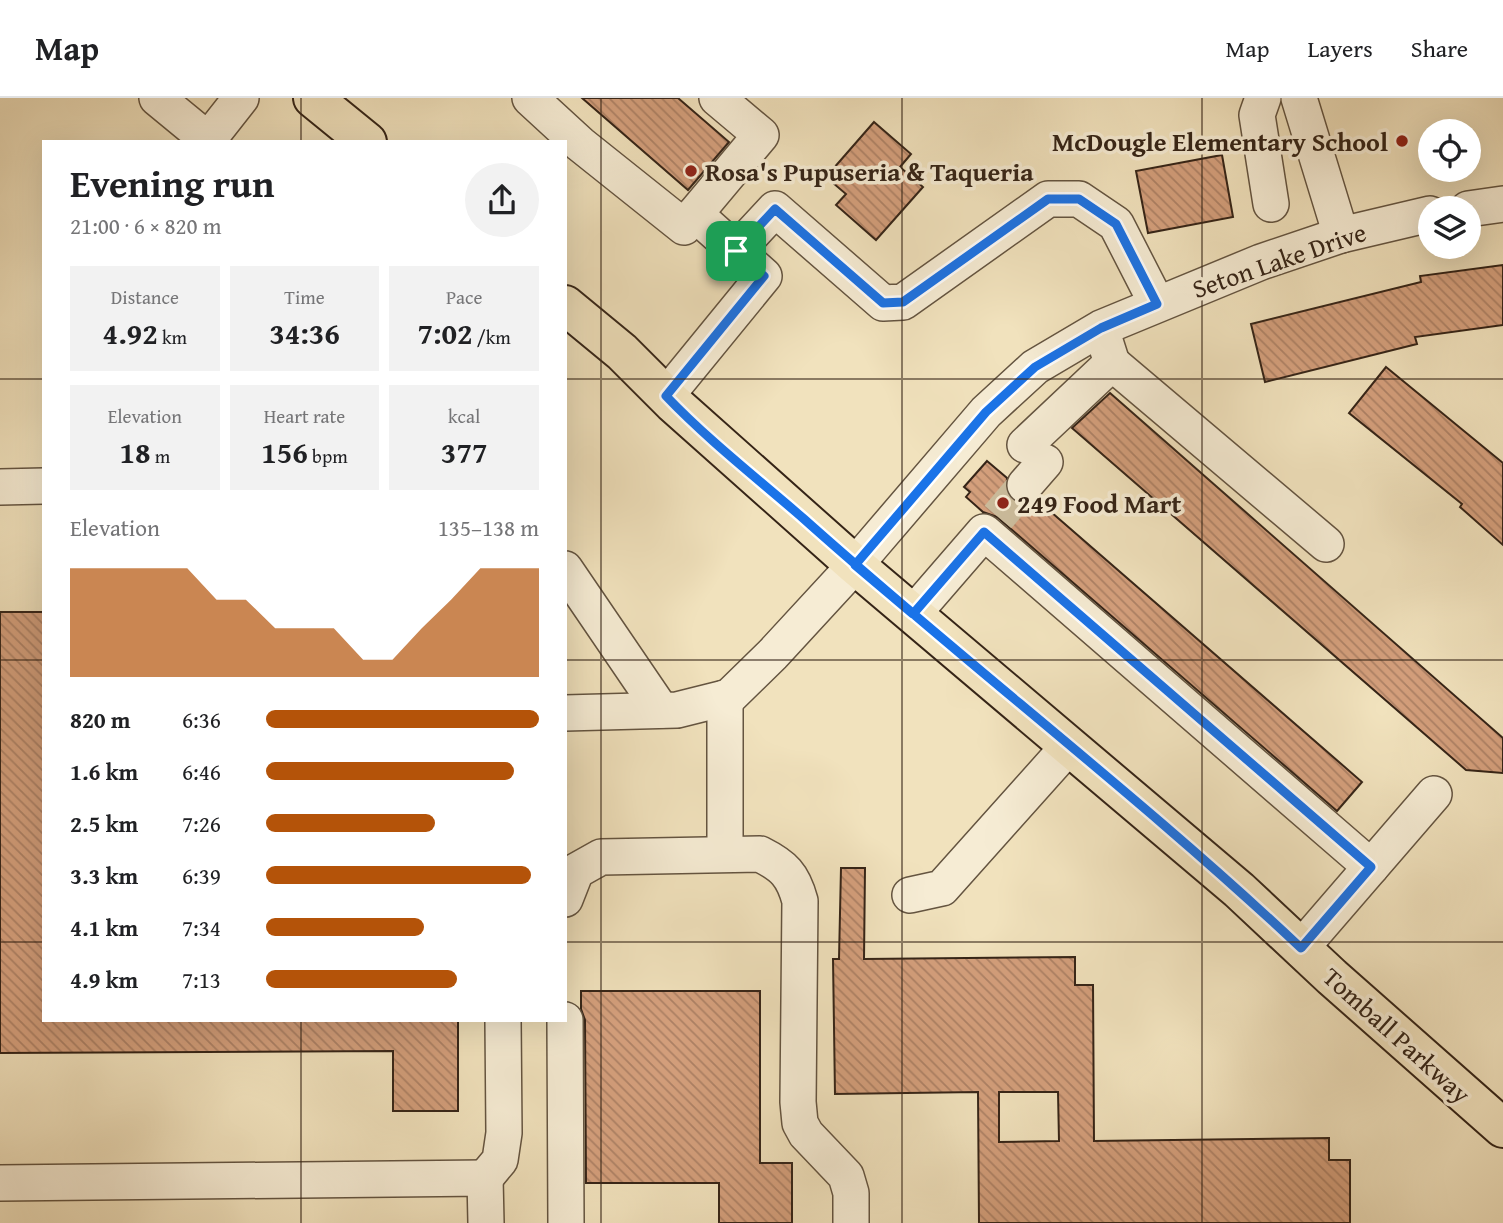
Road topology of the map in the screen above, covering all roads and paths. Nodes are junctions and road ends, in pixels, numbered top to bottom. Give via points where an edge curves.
1 (157, 98) edge
2 (242, 98) edge
3 (313, 98) edge
4 (530, 98) edge
5 (717, 98) edge
6 (1263, 98) edge
7 (1299, 98) edge
8 (207, 140) edge
9 (209, 140) edge
10 (365, 140) edge
11 (563, 140) edge
12 (573, 152) edge
13 (1271, 204) dead end
14 (1503, 204) edge
15 (1481, 207) edge
16 (695, 214) junction
17 (1418, 217) edge
18 (1340, 235) junction
19 (736, 251) junction
20 (1157, 304) junction
21 (567, 307) edge
22 (1101, 328) junction
23 (1112, 363) junction
24 (666, 396) junction
25 (1031, 464) tunnel mouth
26 (42, 486) edge
27 (0, 487) edge
28 (1326, 544) dead end
29 (855, 565) junction
30 (567, 572) edge
31 (913, 614) junction
32 (725, 698) junction
33 (661, 710) junction
34 (567, 713) edge
35 (1069, 746) junction
36 (1434, 794) dead end
37 (725, 853) junction
38 (1371, 867) junction
39 (567, 894) edge
40 (910, 895) dead end
41 (1301, 948) junction
42 (503, 1022) edge
43 (565, 1022) edge
44 (1503, 1128) edge
45 (485, 1178) junction
46 (0, 1183) edge
47 (486, 1223) edge
48 (566, 1223) edge
49 (851, 1223) edge

1 - 8 street
2 - 9 street
3 - 10 main road
4 - 11 street
5 - 16 street via 761,135
6 - 13 street via 1257,115
7 - 18 street
12 - 16 street via 684,227
14 - 15 street
16 - 19 street
17 - 18 street, Seton Lake Drive
18 - 20 street, Seton Lake Drive
19 - 20 street via 775,209 883,303 903,302 1048,199 1079,199 1116,224
19 - 24 street via 764,276
20 - 22 street, Seton Lake Drive
21 - 24 main road, Tomball Parkway
22 - 23 street
22 - 29 street, Seton Lake Drive via 1035,367 986,412
23 - 25 street
23 - 28 street
24 - 29 main road, Tomball Parkway
26 - 27 street
29 - 31 main road, Tomball Parkway
29 - 32 street, Seton Lake Drive via 773,654
30 - 33 street
31 - 35 main road, Tomball Parkway
31 - 38 street via 991,524
32 - 33 street
32 - 37 street
33 - 34 street
35 - 40 street via 942,888
35 - 41 main road, Tomball Parkway
36 - 38 street
37 - 39 street via 601,857 576,871
37 - 49 street via 760,854 779,863 795,882 800,901 800,1123 846,1176
38 - 41 street
41 - 44 main road, Tomball Parkway
42 - 45 street via 504,1133 500,1160
43 - 48 street
45 - 46 street
45 - 47 street

